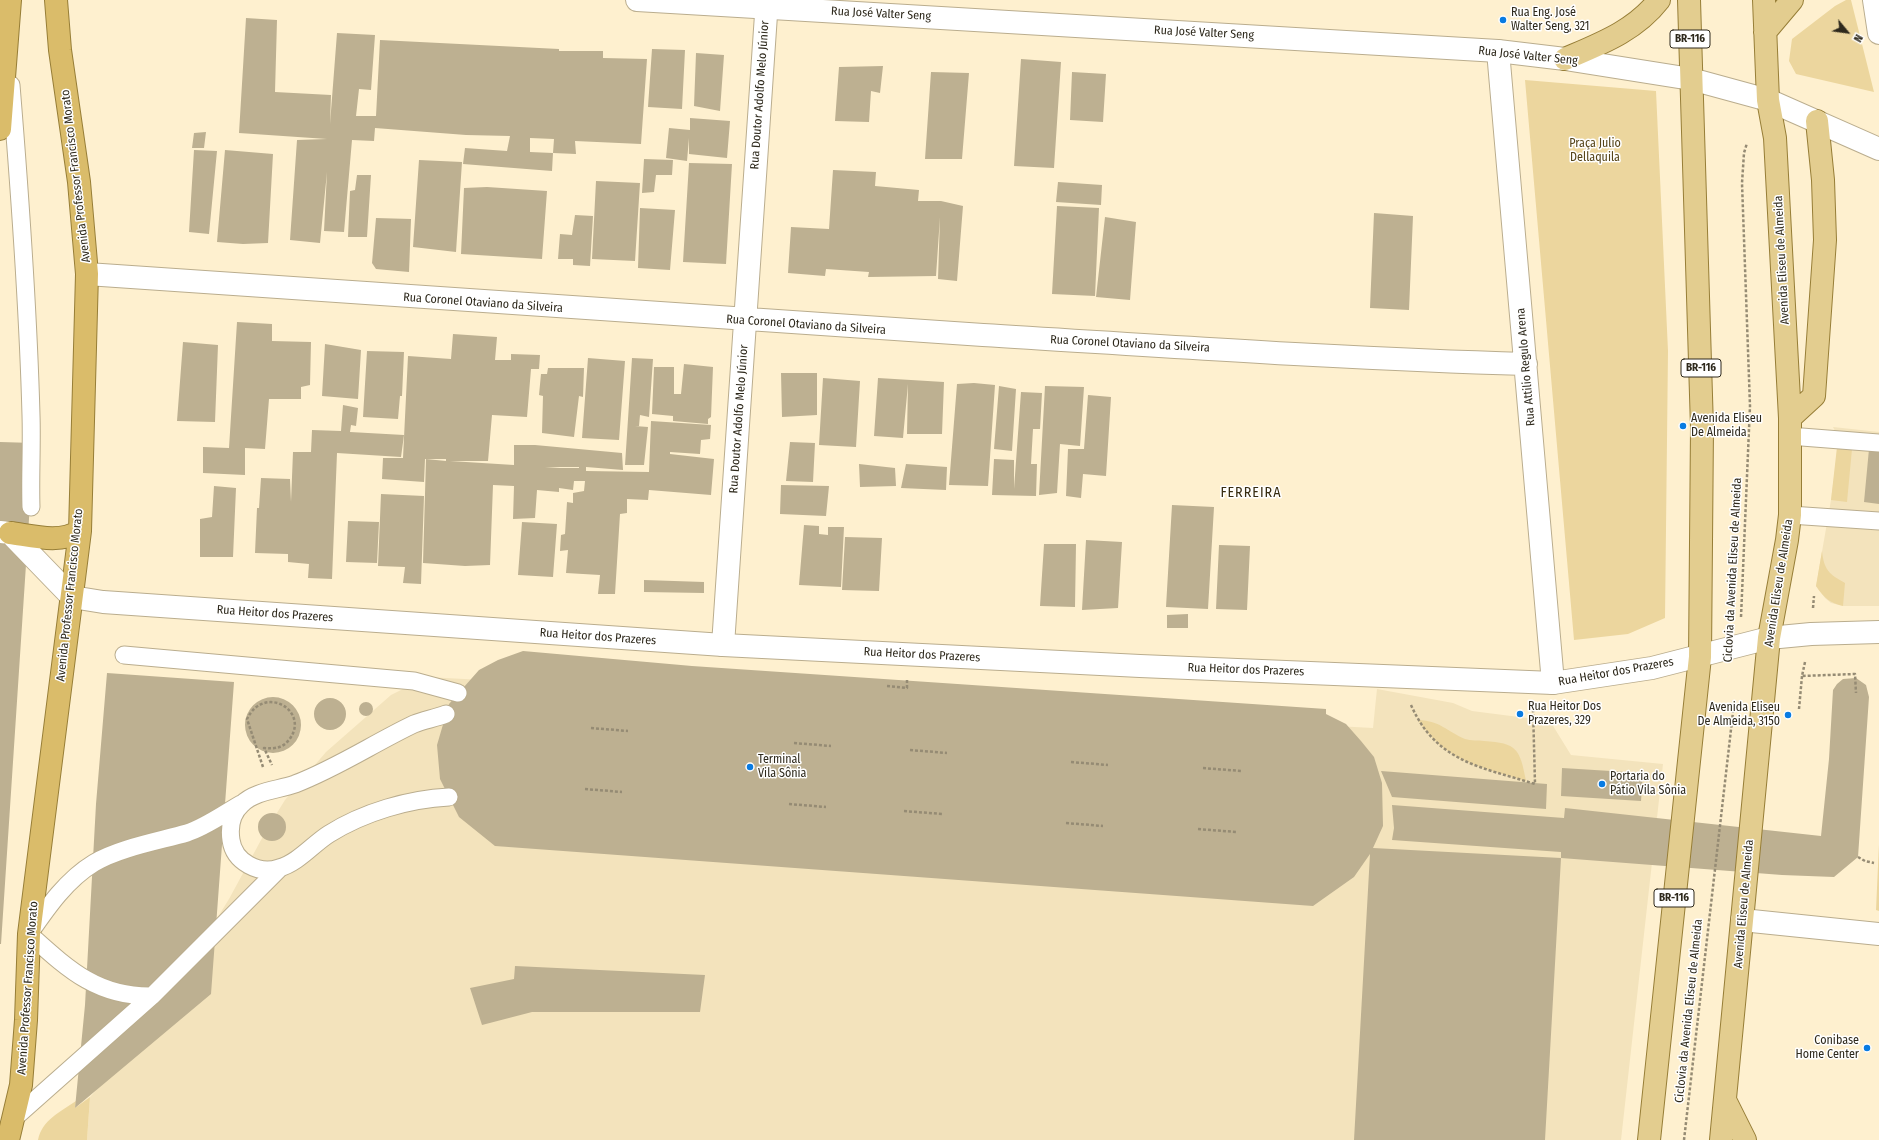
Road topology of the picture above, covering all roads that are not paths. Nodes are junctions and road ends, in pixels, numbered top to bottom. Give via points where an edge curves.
1 (10, 0) edge
2 (56, 0) edge
3 (637, 0) edge
4 (1659, 0) edge
5 (1689, 0) edge
6 (1764, 0) edge
7 (1792, 0) edge
8 (1874, 0) edge
9 (766, 4) edge
10 (1765, 32) junction
11 (1879, 32) edge
12 (3, 35) edge
13 (1498, 51) junction
14 (1565, 59) junction
15 (1691, 79) junction
16 (1768, 100) junction
17 (1817, 121) junction
18 (0, 129) edge
19 (1879, 149) edge
20 (87, 274) junction
21 (745, 321) junction
22 (1526, 364) junction
23 (1789, 427) junction
24 (1879, 443) edge
25 (31, 507) dead end
26 (1790, 515) junction
27 (1879, 521) edge
28 (80, 531) junction
29 (5, 532) edge
30 (72, 597) junction
31 (1879, 632) edge
32 (1769, 638) junction
33 (723, 646) junction
34 (124, 655) dead end
35 (1700, 657) junction
36 (1543, 682) junction
37 (458, 693) dead end
38 (446, 714) dead end
39 (449, 797) dead end
40 (244, 802) junction
41 (280, 868) junction
42 (1742, 920) junction
43 (29, 934) junction
44 (1879, 934) edge
45 (152, 996) junction
46 (1725, 1100) junction
47 (7, 1125) edge
48 (8, 1140) edge
49 (1648, 1140) edge
50 (1721, 1140) edge
51 (1744, 1140) edge

1 - 12 highway
2 - 20 highway, Avenida Professor Francisco Morato via 60,50 79,182
3 - 9 street, Rua José Valter Seng
4 - 14 main road via 1627,30
5 - 15 main road, BR-116
6 - 10 main road, Avenida Eliseu de Almeida
7 - 10 main road
8 - 11 street
9 - 13 street, Rua José Valter Seng
9 - 21 street, Rua Doutor Adolfo Melo Júnior
10 - 16 main road, Avenida Eliseu de Almeida
12 - 18 highway
12 - 25 lane via 21,209 27,308
13 - 14 street, Rua José Valter Seng
13 - 22 street, Rua Attilio Regulo Arena
14 - 15 street, Rua José Valter Seng
15 - 16 street, Rua José Valter Seng
15 - 35 main road, BR-116 via 1702,433
16 - 17 street, Rua José Valter Seng
16 - 23 main road, Avenida Eliseu de Almeida via 1775,138
17 - 19 street, Rua José Valter Seng
17 - 23 main road via 1823,180 1825,240 1814,396
20 - 21 street, Rua Coronel Otaviano da Silveira
20 - 28 highway, Avenida Professor Francisco Morato
21 - 22 street, Rua Coronel Otaviano da Silveira via 1403,361
21 - 33 street, Rua Doutor Adolfo Melo Júnior
22 - 36 street, Rua Attilio Regulo Arena
23 - 24 lane
23 - 26 main road, Avenida Eliseu de Almeida
26 - 27 lane
26 - 32 main road, Avenida Eliseu de Almeida
28 - 29 highway via 66,538 53,539
28 - 30 highway, Avenida Professor Francisco Morato
29 - 30 street
30 - 33 street, Rua Heitor dos Prazeres via 111,602
30 - 43 highway, Avenida Professor Francisco Morato
31 - 32 street, Rua Heitor dos Prazeres
32 - 35 street, Rua Heitor dos Prazeres
32 - 42 main road, Avenida Eliseu de Almeida
33 - 36 street, Rua Heitor dos Prazeres
34 - 37 lane via 414,681
35 - 36 street, Rua Heitor dos Prazeres via 1611,675
35 - 49 main road, BR-116
38 - 40 lane via 416,724 328,770
39 - 41 lane via 400,804 355,820 329,834 291,863
40 - 41 lane via 231,823 230,834 236,852 241,859 255,868
40 - 43 lane via 187,833 95,862 68,884
41 - 45 lane
42 - 44 street
42 - 46 main road, Avenida Eliseu de Almeida
43 - 45 lane via 68,969 94,985 122,994
43 - 47 highway, Avenida Professor Francisco Morato via 22,1078
45 - 47 lane
46 - 50 main road, Avenida Eliseu de Almeida
46 - 51 main road
47 - 48 highway, Avenida Professor Francisco Morato

